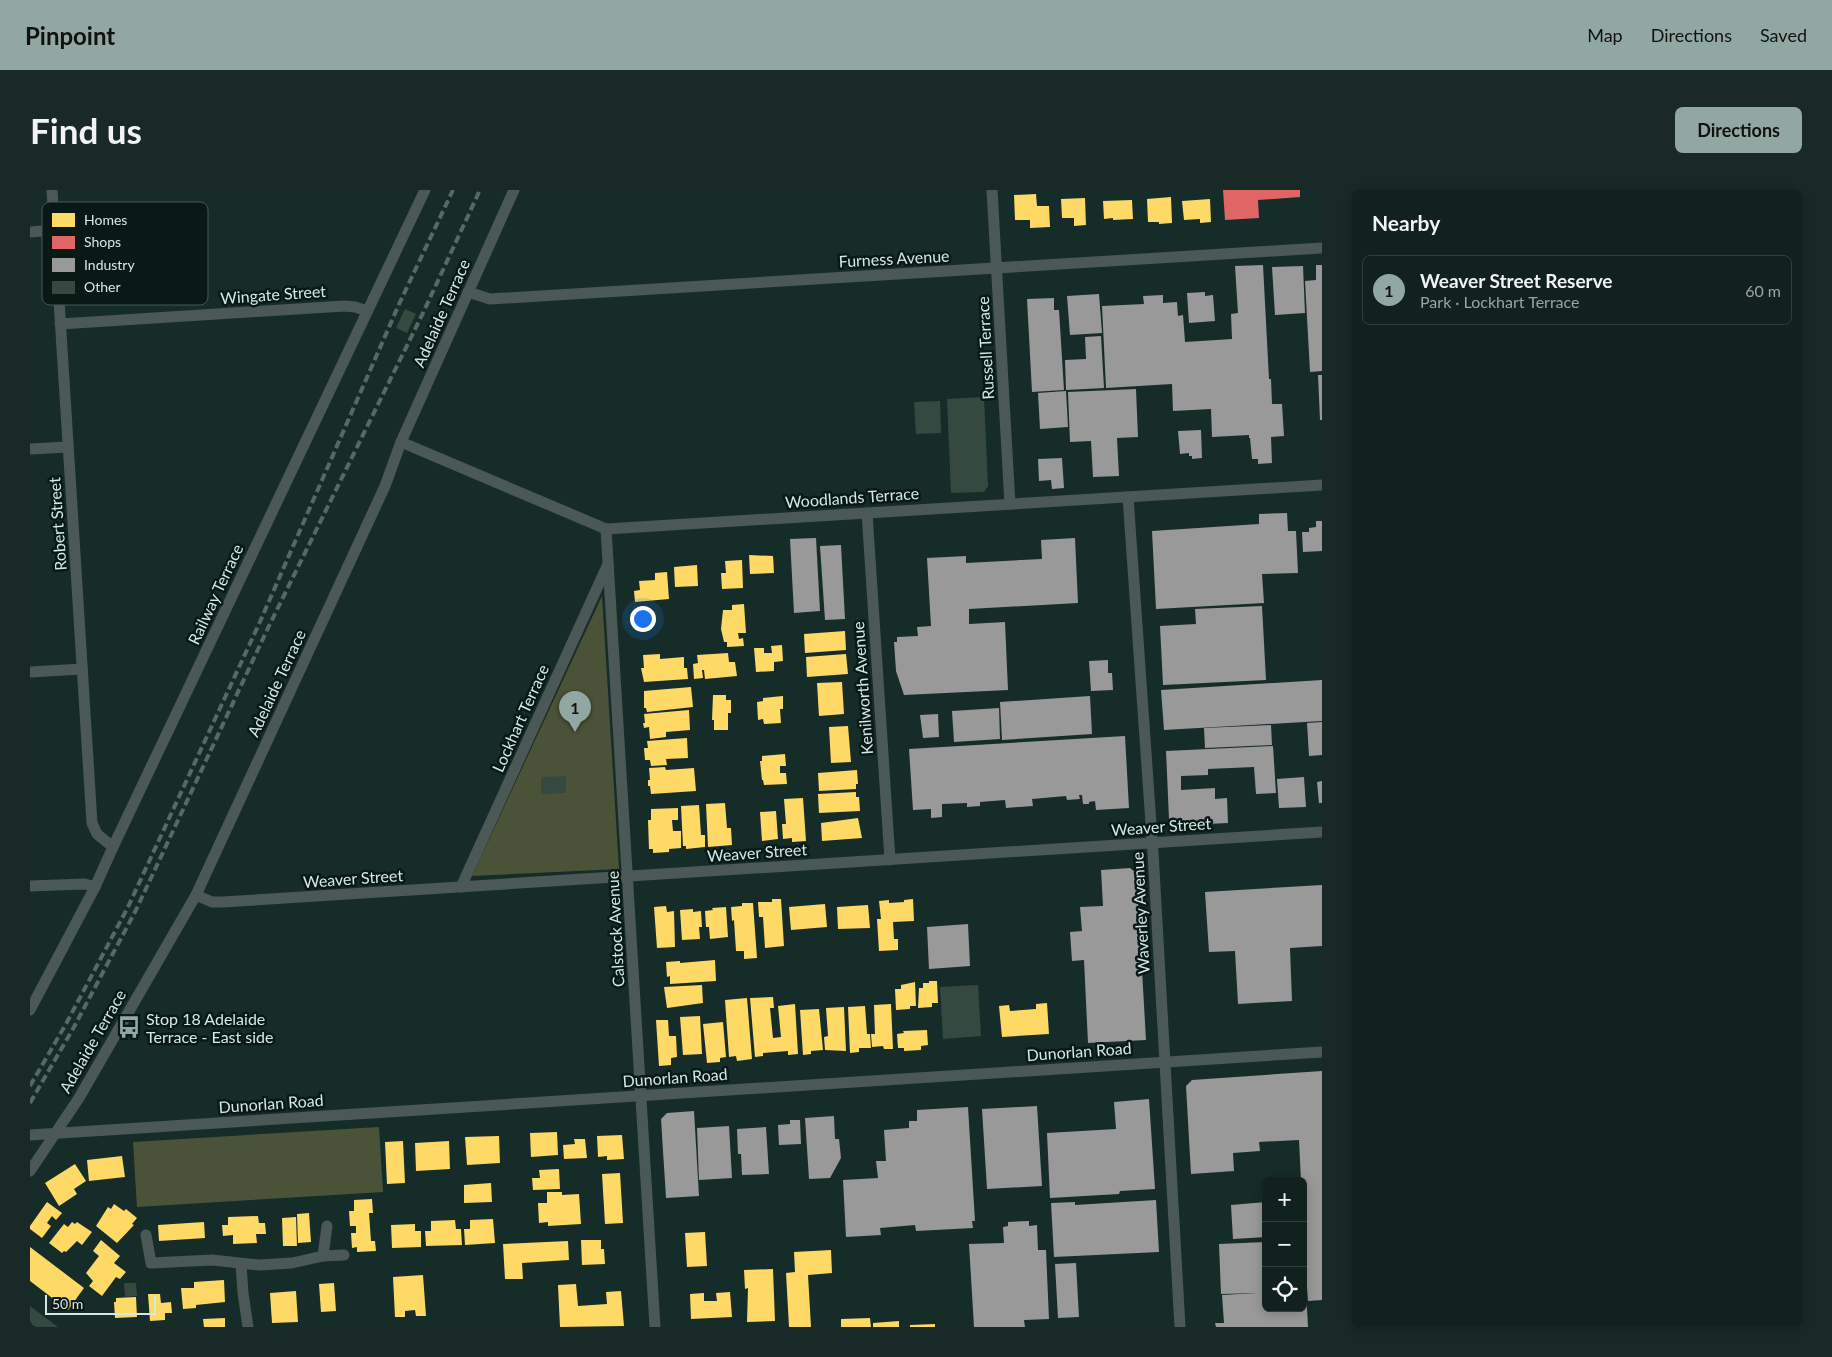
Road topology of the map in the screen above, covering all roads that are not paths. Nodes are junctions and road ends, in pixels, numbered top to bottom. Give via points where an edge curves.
1 (424, 190) edge
2 (514, 190) edge
3 (992, 190) edge
4 (1322, 248) edge
5 (997, 268) junction
6 (468, 292) junction
7 (59, 305) edge
8 (367, 311) junction
9 (60, 324) junction
10 (400, 442) junction
11 (68, 447) junction
12 (30, 450) edge
13 (1322, 485) edge
14 (1128, 497) junction
15 (1010, 504) junction
16 (867, 513) junction
17 (606, 529) junction
18 (608, 563) junction
19 (82, 669) junction
20 (30, 672) edge
21 (1322, 832) edge
22 (1153, 842) junction
23 (113, 847) junction
24 (890, 860) junction
25 (628, 877) junction
26 (30, 886) edge
27 (96, 887) junction
28 (461, 887) junction
29 (196, 895) junction
30 (30, 1010) edge
31 (1322, 1052) edge
32 (1165, 1062) junction
33 (641, 1096) junction
34 (55, 1132) junction
35 (30, 1135) edge
36 (30, 1170) edge
37 (327, 1226) dead end
38 (146, 1235) dead end
39 (344, 1255) dead end
40 (323, 1256) junction
41 (241, 1264) junction
42 (248, 1327) edge
43 (655, 1327) edge
44 (1180, 1327) edge

1 - 8 street, Railway Terrace
2 - 6 street, Adelaide Terrace
3 - 5 street, Russell Terrace
4 - 5 street, Furness Avenue
5 - 6 street, Furness Avenue via 490,299
5 - 15 street, Russell Terrace
6 - 10 street, Adelaide Terrace
7 - 9 street, Robert Street
8 - 9 street, Wingate Street via 344,306
8 - 23 street, Railway Terrace
9 - 11 street, Robert Street
10 - 17 street, Woodlands Terrace
10 - 29 street, Adelaide Terrace via 385,486
11 - 12 street
11 - 19 street, Robert Street
13 - 14 street, Woodlands Terrace
14 - 15 street, Woodlands Terrace
14 - 22 street, Waverley Avenue
15 - 16 street, Woodlands Terrace
16 - 17 street, Woodlands Terrace
16 - 24 street, Kenilworth Avenue
17 - 18 street, Calstock Avenue
18 - 25 street, Calstock Avenue
18 - 28 street, Lockhart Terrace
19 - 20 street
19 - 23 street, Robert Street via 92,823 97,834
21 - 22 street, Weaver Street
22 - 24 street, Weaver Street
22 - 32 street, Waverley Avenue
23 - 27 street, Railway Terrace
24 - 25 street, Weaver Street
25 - 28 street, Weaver Street
25 - 33 street, Calstock Avenue
26 - 27 street via 85,884
27 - 30 street, Railway Terrace
28 - 29 street, Weaver Street via 224,902 212,902
29 - 34 street, Adelaide Terrace
31 - 32 street, Dunorlan Road
32 - 33 street, Dunorlan Road
32 - 44 street, Waverley Avenue
33 - 34 street, Dunorlan Road
33 - 43 street, Calstock Avenue
34 - 35 street, Dunorlan Road
34 - 36 street, Adelaide Terrace
37 - 40 street
38 - 41 street via 151,1263 212,1260
39 - 40 street
40 - 41 street via 292,1263
41 - 42 street

